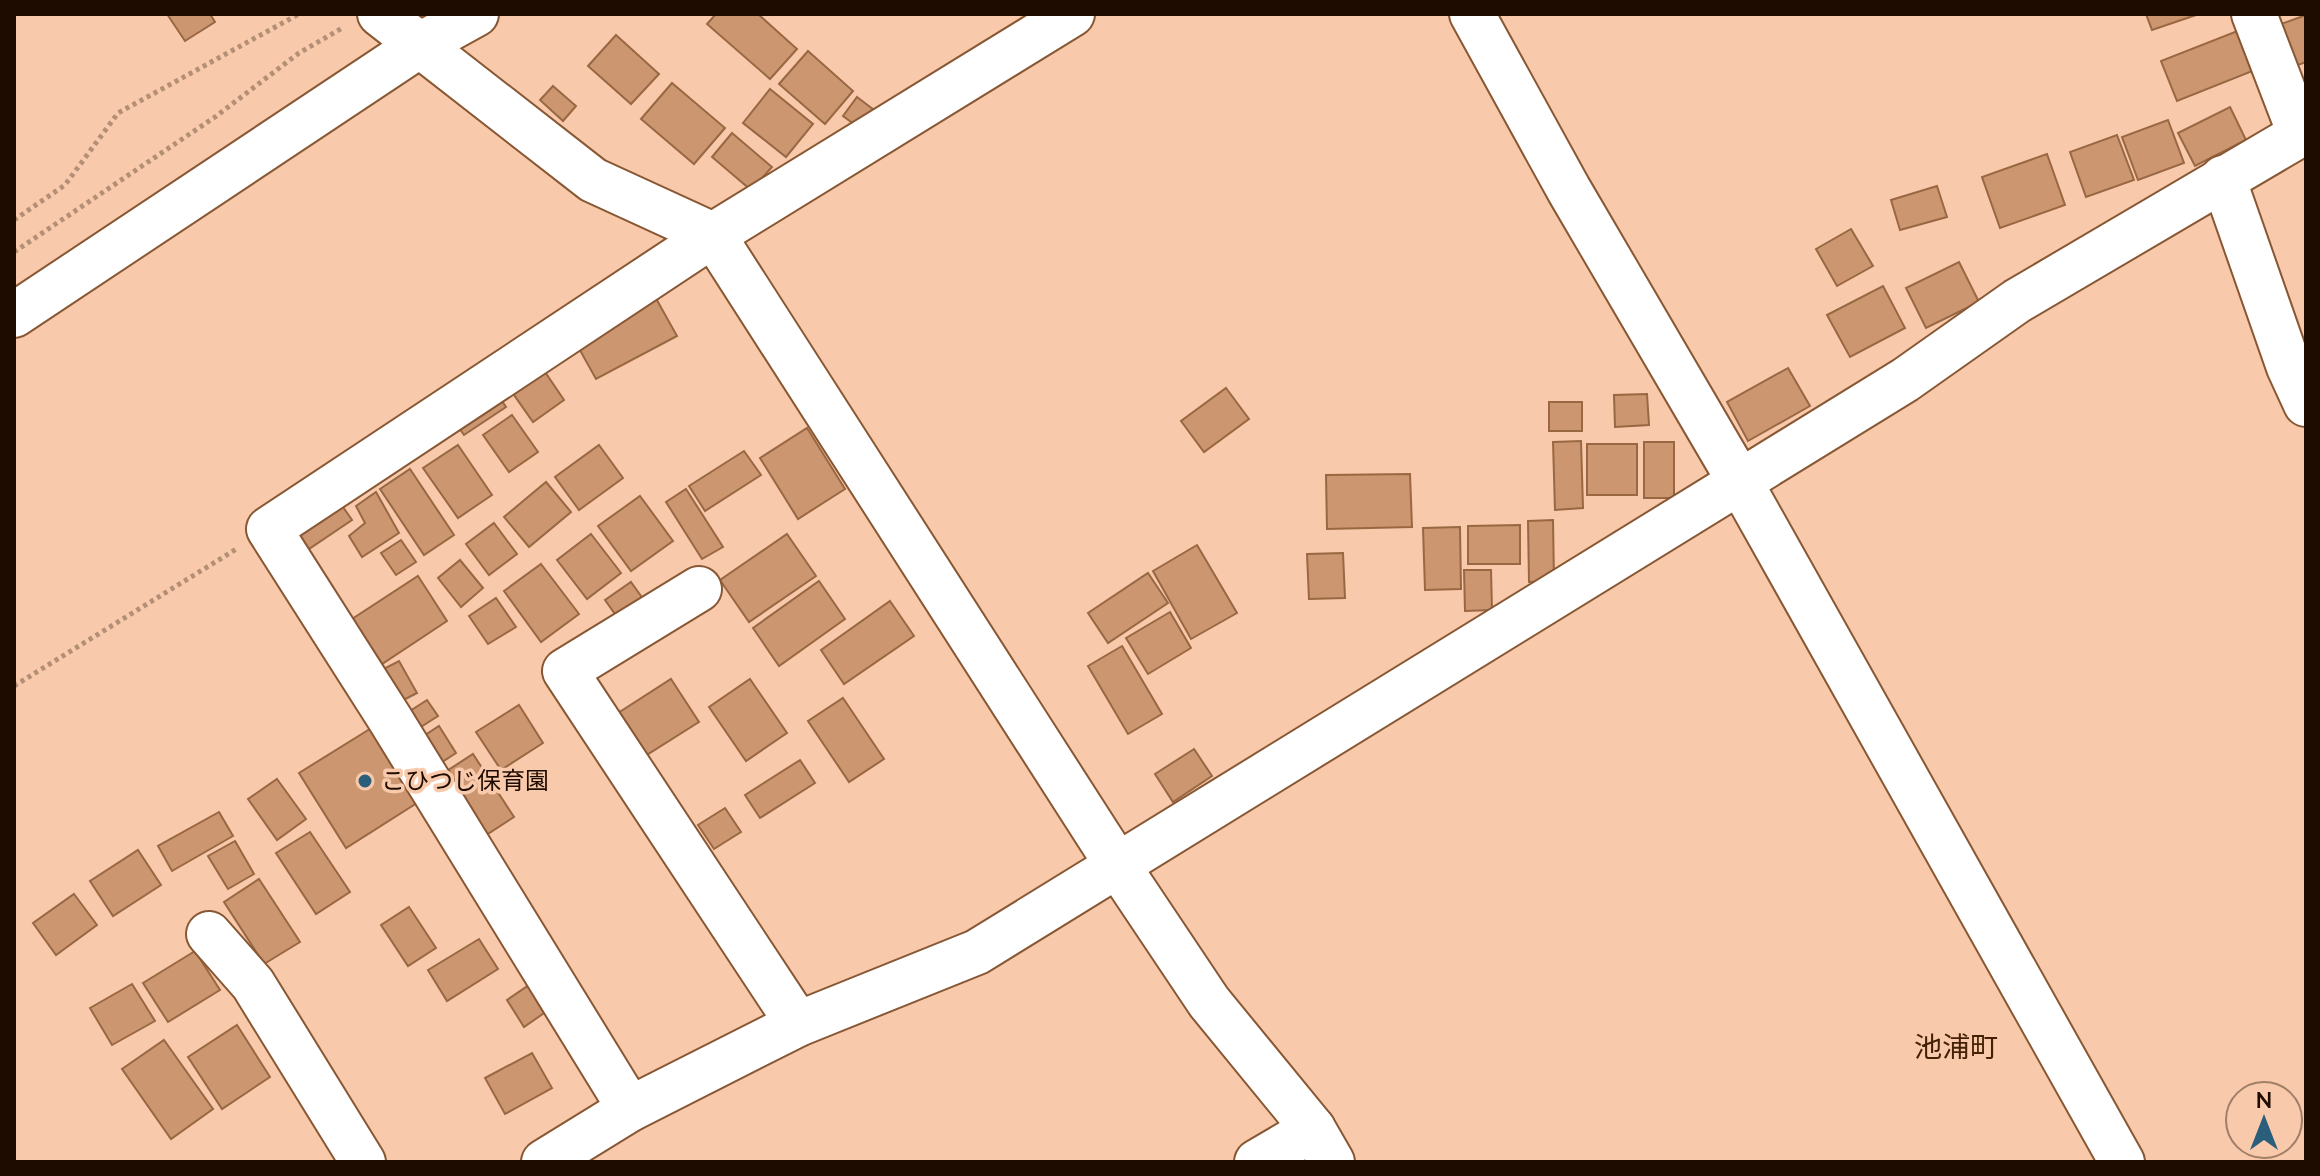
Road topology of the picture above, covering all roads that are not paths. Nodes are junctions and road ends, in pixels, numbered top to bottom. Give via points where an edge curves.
1 (476, 14) edge
2 (1072, 14) edge
3 (1472, 14) edge
4 (2254, 14) edge
5 (366, 18) edge
6 (420, 45) junction
7 (2303, 133) edge
8 (2223, 178) junction
9 (713, 235) junction
10 (14, 315) edge
11 (2306, 404) edge
12 (1740, 482) junction
13 (699, 589) dead end
14 (1118, 866) junction
15 (209, 934) dead end
16 (798, 1024) junction
17 (630, 1109) junction
18 (1322, 1145) edge
19 (363, 1162) edge
20 (544, 1162) edge
21 (1257, 1162) edge
22 (2122, 1162) edge

1 - 6 street
2 - 9 street
3 - 12 street
4 - 7 street
5 - 6 street
6 - 9 street via 593,180
6 - 10 street
7 - 8 street
8 - 11 street
8 - 12 street via 2017,301 1905,380
9 - 14 street
9 - 17 street via 269,529
12 - 14 street
12 - 22 street
13 - 16 street via 565,671
14 - 16 street via 977,952
14 - 18 street via 1209,1002
15 - 19 street via 253,984
16 - 17 street
17 - 20 street
18 - 21 street

